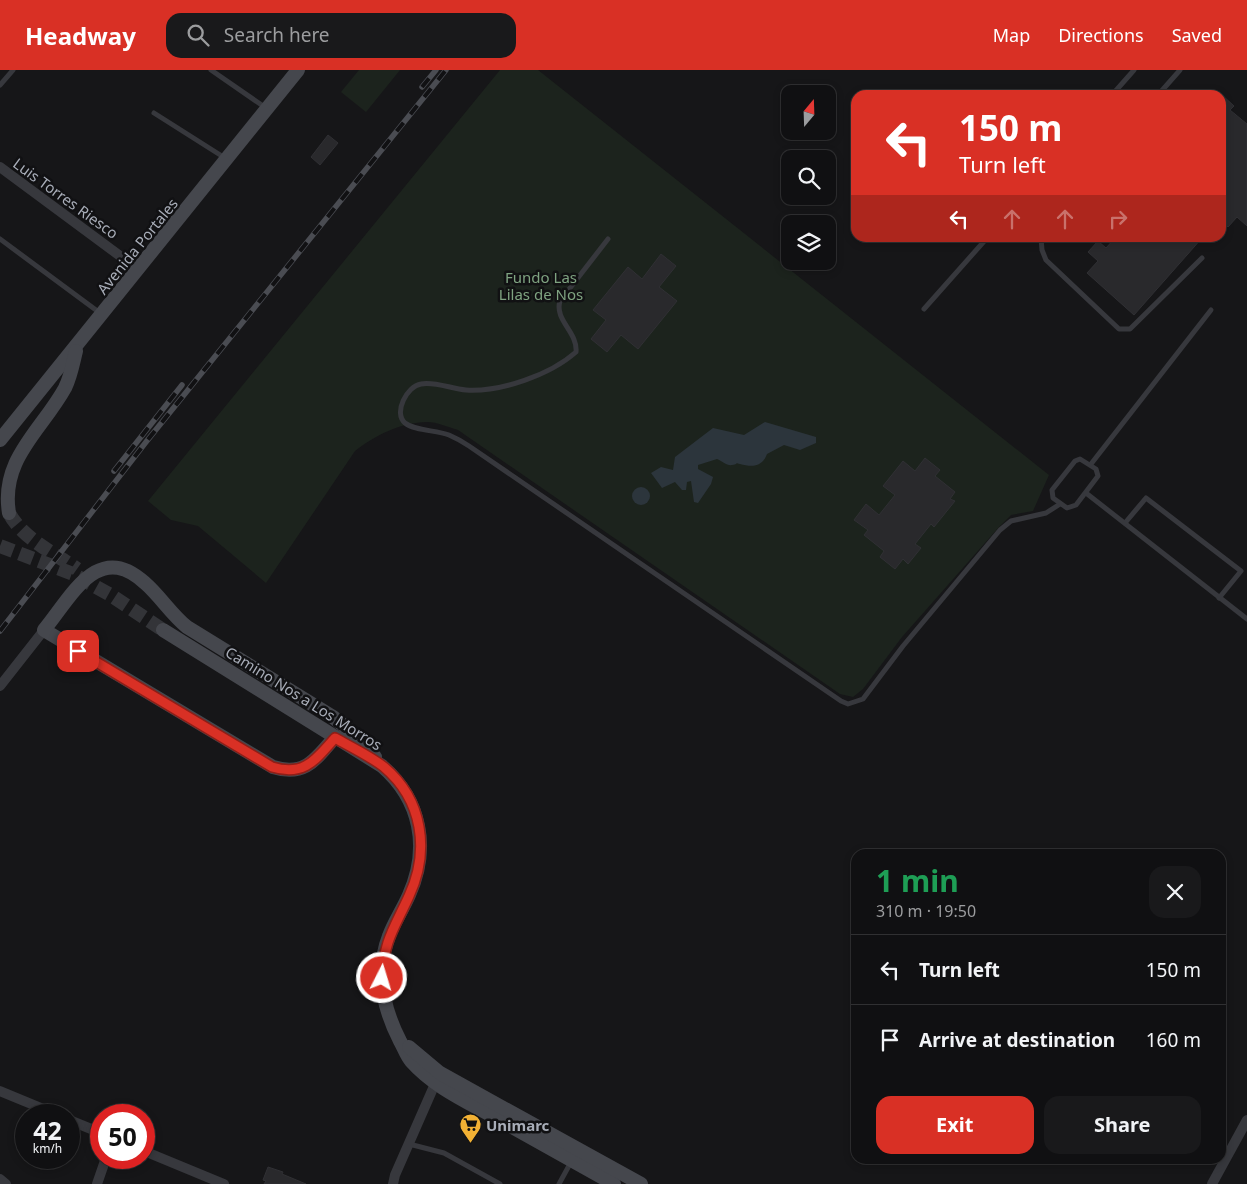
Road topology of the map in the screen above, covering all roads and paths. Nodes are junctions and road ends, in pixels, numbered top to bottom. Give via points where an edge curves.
1 (13, 70) edge
2 (211, 70) edge
3 (298, 70) edge
4 (1134, 70) edge
5 (1180, 70) edge
6 (0, 86) edge
7 (1116, 90) edge
8 (1162, 90) edge
9 (268, 108) junction
10 (154, 113) dead end
11 (227, 159) junction
12 (0, 167) edge
13 (0, 239) edge
14 (608, 240) dead end
15 (983, 242) edge
16 (1041, 242) edge
17 (1202, 258) dead end
18 (139, 270) junction
19 (924, 309) dead end
20 (1210, 310) dead end
21 (103, 315) junction
22 (78, 345) junction
23 (1, 437) edge
24 (1091, 464) junction
25 (1086, 492) junction
26 (1060, 504) junction
27 (9, 513) tunnel mouth
28 (1125, 522) junction
29 (1219, 598) junction
30 (1247, 619) edge
31 (44, 630) junction
32 (163, 630) tunnel mouth
33 (0, 686) edge
34 (335, 738) junction
35 (382, 766) junction
36 (437, 1078) junction
37 (0, 1091) edge
38 (31, 1104) edge
39 (1247, 1120) edge
40 (409, 1144) junction
41 (155, 1156) edge
42 (1226, 1158) edge
43 (572, 1160) junction
44 (1223, 1164) edge
45 (102, 1169) edge
46 (0, 1178) edge
47 (6, 1184) edge
48 (97, 1184) edge
49 (224, 1184) edge
50 (393, 1184) edge
51 (500, 1184) edge
52 (559, 1184) edge
53 (614, 1184) edge
54 (641, 1184) edge
55 (1212, 1184) edge

1 - 6 lane
2 - 9 lane
3 - 9 main road, Avenida Portales
4 - 7 lane
5 - 8 lane
9 - 11 main road, Avenida Portales
10 - 11 lane
11 - 18 main road, Avenida Portales
12 - 18 street, Luis Torres Riesco
13 - 21 lane
14 - 26 lane via 560,301 559,314 577,342 576,352 571,357 547,372 498,388 467,390 421,384 409,389 404,396 401,416 404,422 449,435 469,446 841,702 848,704 863,699 1000,530 1017,519 1046,513
15 - 19 lane
16 - 17 lane via 1046,260 1120,329 1125,330 1130,329
18 - 21 main road, Avenida Portales
20 - 24 lane
21 - 22 main road, Avenida Portales
22 - 23 main road, Avenida Portales
22 - 27 main road via 64,388 10,466 6,484
24 - 25 lane via 1098,476
24 - 26 lane via 1082,459 1076,460 1054,488 1052,496
25 - 26 lane via 1072,508
25 - 28 lane
28 - 29 lane
28 - 29 lane via 1146,498 1240,571
29 - 30 lane
31 - 33 street
31 - 34 main road via 272,767 291,770 304,767
31 - 35 main road via 90,574 106,566 128,570 187,627 333,717 360,739
32 - 34 main road, Camino Nos a Los Morros
34 - 35 main road, Camino Nos a Los Morros
35 - 36 main road, Camino Nos a Los Morros via 409,798 421,834 421,857 414,883 389,934 382,962 383,994 388,1016 398,1036
36 - 40 street
36 - 43 main road, Camino Nos a Los Morros
36 - 54 main road, Camino Nos a Los Morros
37 - 38 street
39 - 42 street
40 - 50 street
40 - 51 lane via 444,1153
41 - 49 street
43 - 52 lane
43 - 53 main road, Camino Nos a Los Morros
44 - 55 street
45 - 48 street
46 - 47 street

